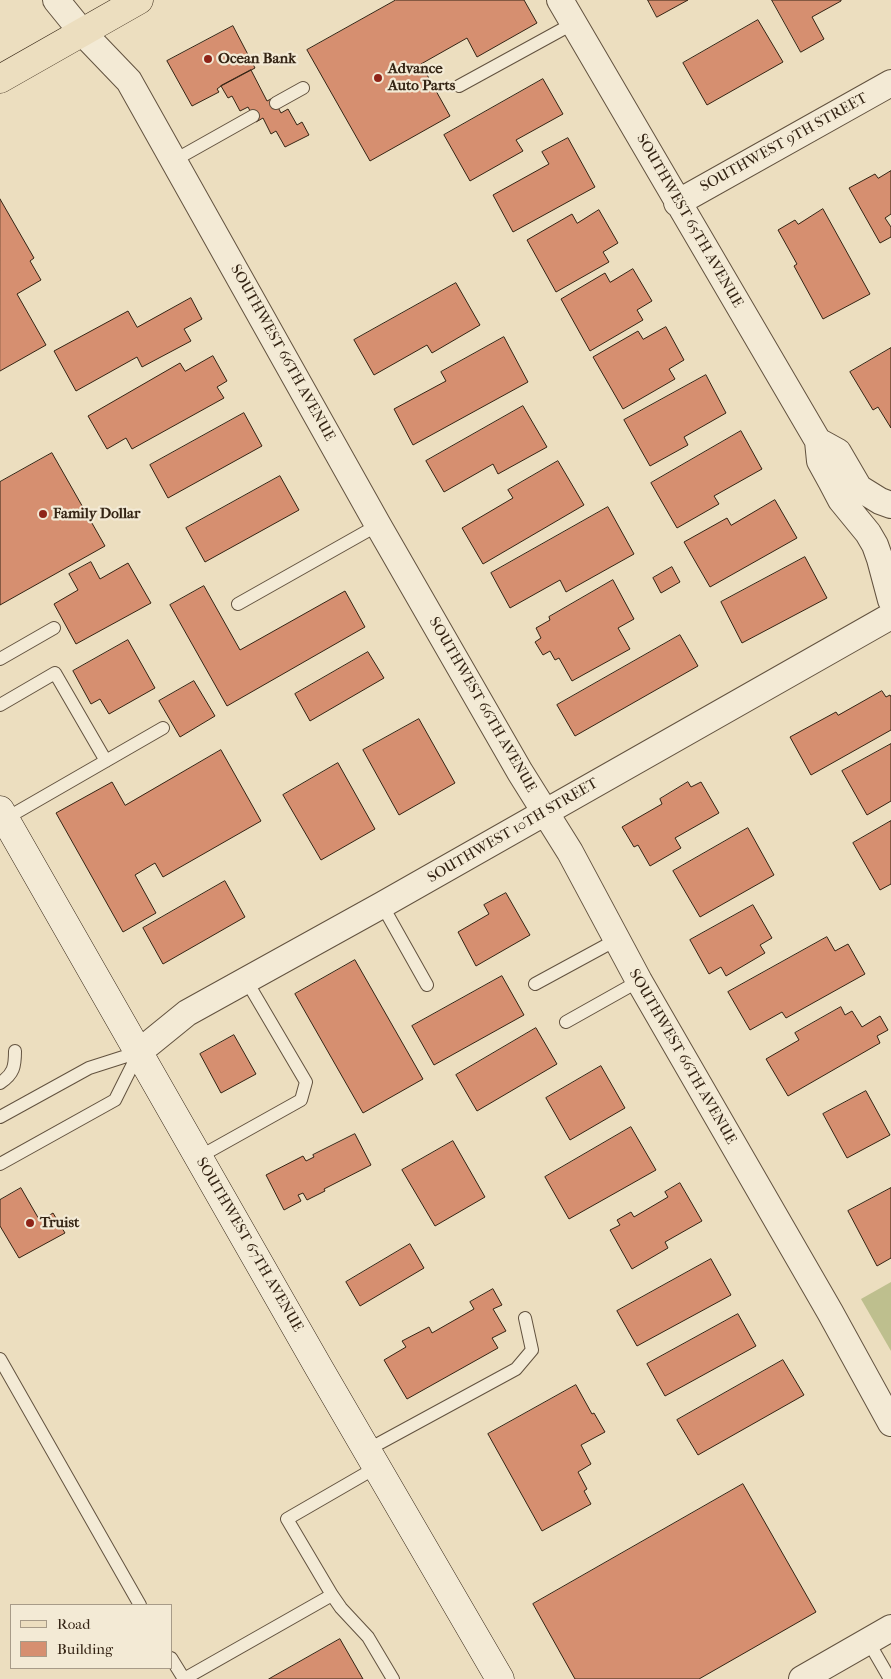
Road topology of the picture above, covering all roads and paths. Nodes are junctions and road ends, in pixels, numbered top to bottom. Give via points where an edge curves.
1 (56, 0) edge
2 (138, 0) edge
3 (568, 7) edge
4 (82, 32) junction
5 (0, 79) edge
6 (891, 83) edge
7 (459, 86) dead end
8 (303, 88) dead end
9 (276, 103) dead end
10 (253, 116) dead end
11 (173, 160) junction
12 (677, 203) junction
13 (818, 441) junction
14 (891, 505) edge
15 (891, 520) edge
16 (378, 525) junction
17 (868, 533) junction
18 (891, 600) edge
19 (238, 604) dead end
20 (891, 616) edge
21 (54, 628) dead end
22 (0, 659) edge
23 (0, 705) edge
24 (163, 728) dead end
25 (106, 760) junction
26 (544, 813) junction
27 (2, 815) edge
28 (382, 905) junction
29 (616, 940) junction
30 (246, 980) junction
31 (639, 981) junction
32 (535, 984) dead end
33 (427, 985) dead end
34 (566, 1022) dead end
35 (15, 1051) dead end
36 (139, 1052) junction
37 (0, 1083) edge
38 (0, 1117) edge
39 (198, 1157) junction
40 (0, 1164) edge
41 (525, 1318) dead end
42 (0, 1359) edge
43 (891, 1423) edge
44 (372, 1458) junction
45 (332, 1595) junction
46 (139, 1604) edge
47 (891, 1628) edge
48 (868, 1640) junction
49 (172, 1660) edge
50 (184, 1679) edge
51 (393, 1679) edge
52 (500, 1679) edge
53 (802, 1679) edge
54 (890, 1679) edge

1 - 4 street, SOUTHWEST 66TH AVENUE
2 - 4 main road
3 - 7 lane
3 - 12 street, SOUTHWEST 65TH AVENUE
4 - 5 main road
4 - 11 street, SOUTHWEST 66TH AVENUE via 128,81
6 - 12 street, SOUTHWEST 9TH STREET
8 - 9 lane
10 - 11 lane
11 - 16 street, SOUTHWEST 66TH AVENUE
12 - 13 street, SOUTHWEST 65TH AVENUE
13 - 14 street, SOUTHWEST 65TH AVENUE via 838,452 859,488
13 - 17 street, SOUTHWEST 65TH AVENUE via 820,461 841,500
15 - 17 street
16 - 19 lane
16 - 26 street, SOUTHWEST 66TH AVENUE
17 - 18 street, SOUTHWEST 65TH AVENUE via 880,559
20 - 26 street, SOUTHWEST 10TH STREET
21 - 22 lane
23 - 25 lane via 55,673
24 - 25 lane
25 - 27 lane
26 - 28 street, SOUTHWEST 10TH STREET
26 - 29 street, SOUTHWEST 66TH AVENUE via 570,852
27 - 36 main road, SOUTHWEST 67TH AVENUE
28 - 30 street, SOUTHWEST 10TH STREET
28 - 33 lane
29 - 31 street, SOUTHWEST 66TH AVENUE
29 - 32 lane
30 - 36 street, SOUTHWEST 10TH STREET via 187,1013
30 - 39 lane via 306,1082 301,1100
31 - 34 lane
31 - 43 street, SOUTHWEST 66TH AVENUE
35 - 37 lane via 15,1067
36 - 38 lane via 90,1068
36 - 39 main road, SOUTHWEST 67TH AVENUE
36 - 40 lane via 115,1100
39 - 44 main road, SOUTHWEST 67TH AVENUE
41 - 44 lane via 532,1350 516,1369
42 - 46 lane
44 - 45 lane via 287,1519
44 - 52 main road, SOUTHWEST 67TH AVENUE
45 - 50 lane
45 - 51 lane via 368,1637
47 - 48 street
48 - 53 street
48 - 54 lane
49 - 50 lane

